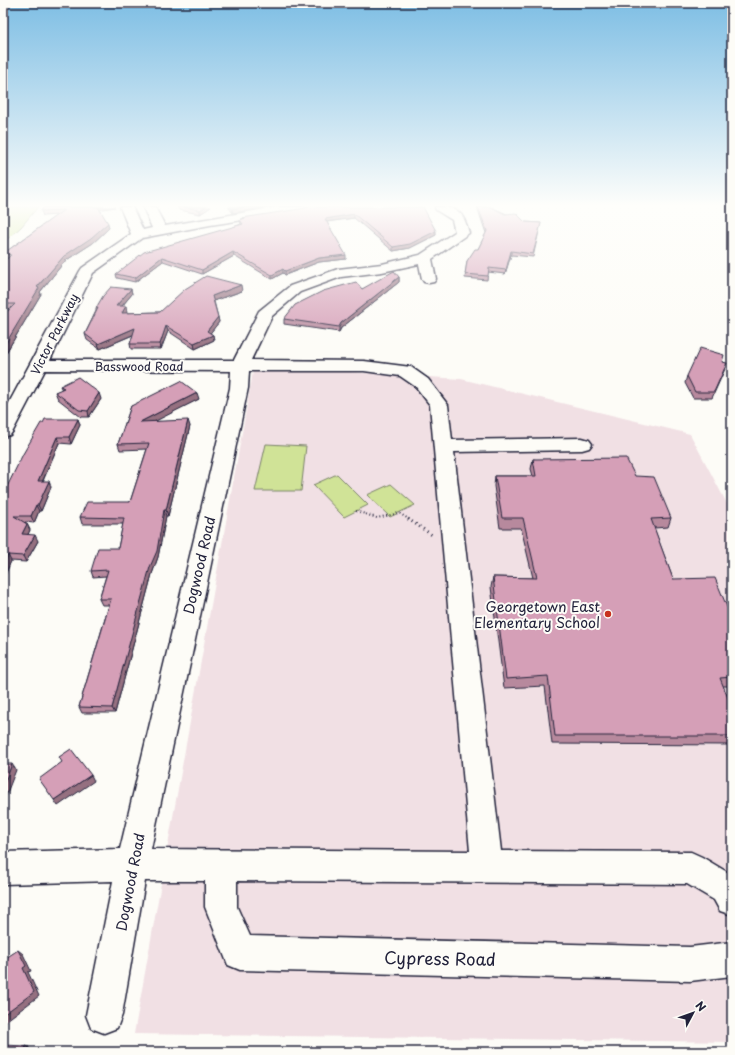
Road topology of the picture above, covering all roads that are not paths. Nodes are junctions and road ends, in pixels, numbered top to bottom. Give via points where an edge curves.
1 (108, 256) edge
2 (428, 256) edge
3 (425, 258) junction
4 (429, 279) dead end
5 (39, 365) junction
6 (240, 366) junction
7 (3, 431) edge
8 (582, 444) dead end
9 (443, 446) junction
10 (132, 865) junction
11 (221, 865) junction
12 (487, 867) junction
13 (3, 868) edge
14 (732, 899) edge
15 (732, 959) edge
16 (104, 1015) dead end

1 - 5 street, Victor Parkway via 87,271
2 - 3 street, Dogwood Road
3 - 4 street
3 - 6 street, Dogwood Road via 382,268 338,274 295,289 265,314
5 - 6 street, Basswood Road
5 - 7 street, Victor Parkway
6 - 9 street, Basswood Road via 364,366 404,371 422,382 438,404
6 - 10 street, Dogwood Road via 239,388
8 - 9 street
9 - 12 street, Basswood Road
10 - 11 street
10 - 13 street
10 - 16 street, Dogwood Road
11 - 12 street
11 - 15 street, Cypress Road via 221,907 240,953 690,964
12 - 14 street via 691,868 725,888

